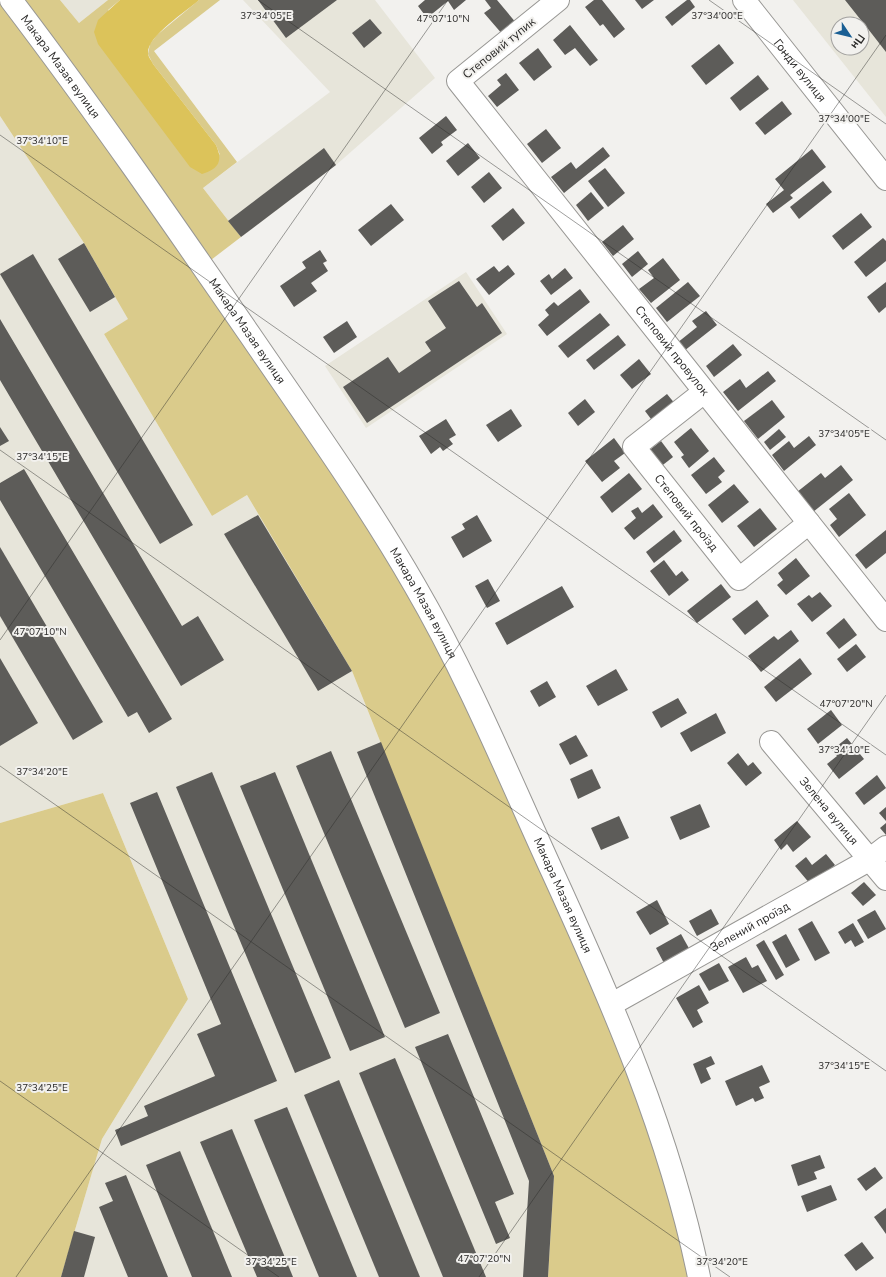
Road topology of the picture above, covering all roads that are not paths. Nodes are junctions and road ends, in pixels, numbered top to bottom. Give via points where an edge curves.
1 (11, 0) edge
2 (558, 0) edge
3 (744, 0) edge
4 (458, 81) joint
5 (886, 179) edge
6 (704, 392) junction
7 (809, 523) junction
8 (886, 620) edge
9 (771, 742) dead end
10 (878, 854) edge
11 (886, 879) edge
12 (612, 1004) junction
13 (698, 1277) edge

1 - 12 street, Макара Мазая вулиця via 188,245 356,491 416,588 468,689
2 - 4 street, Степовий тупик
3 - 5 street, Гонди вулиця
4 - 6 street, Степовий провулок
6 - 7 street, Степовий провулок
6 - 7 street, Степовий проїзд via 634,447 739,579
7 - 8 street, Степовий провулок
9 - 10 street, Зелена вулиця
10 - 11 street, Зелена вулиця
10 - 12 street, Зелений проїзд
12 - 13 street, Макара Мазая вулиця via 658,1126 688,1224

